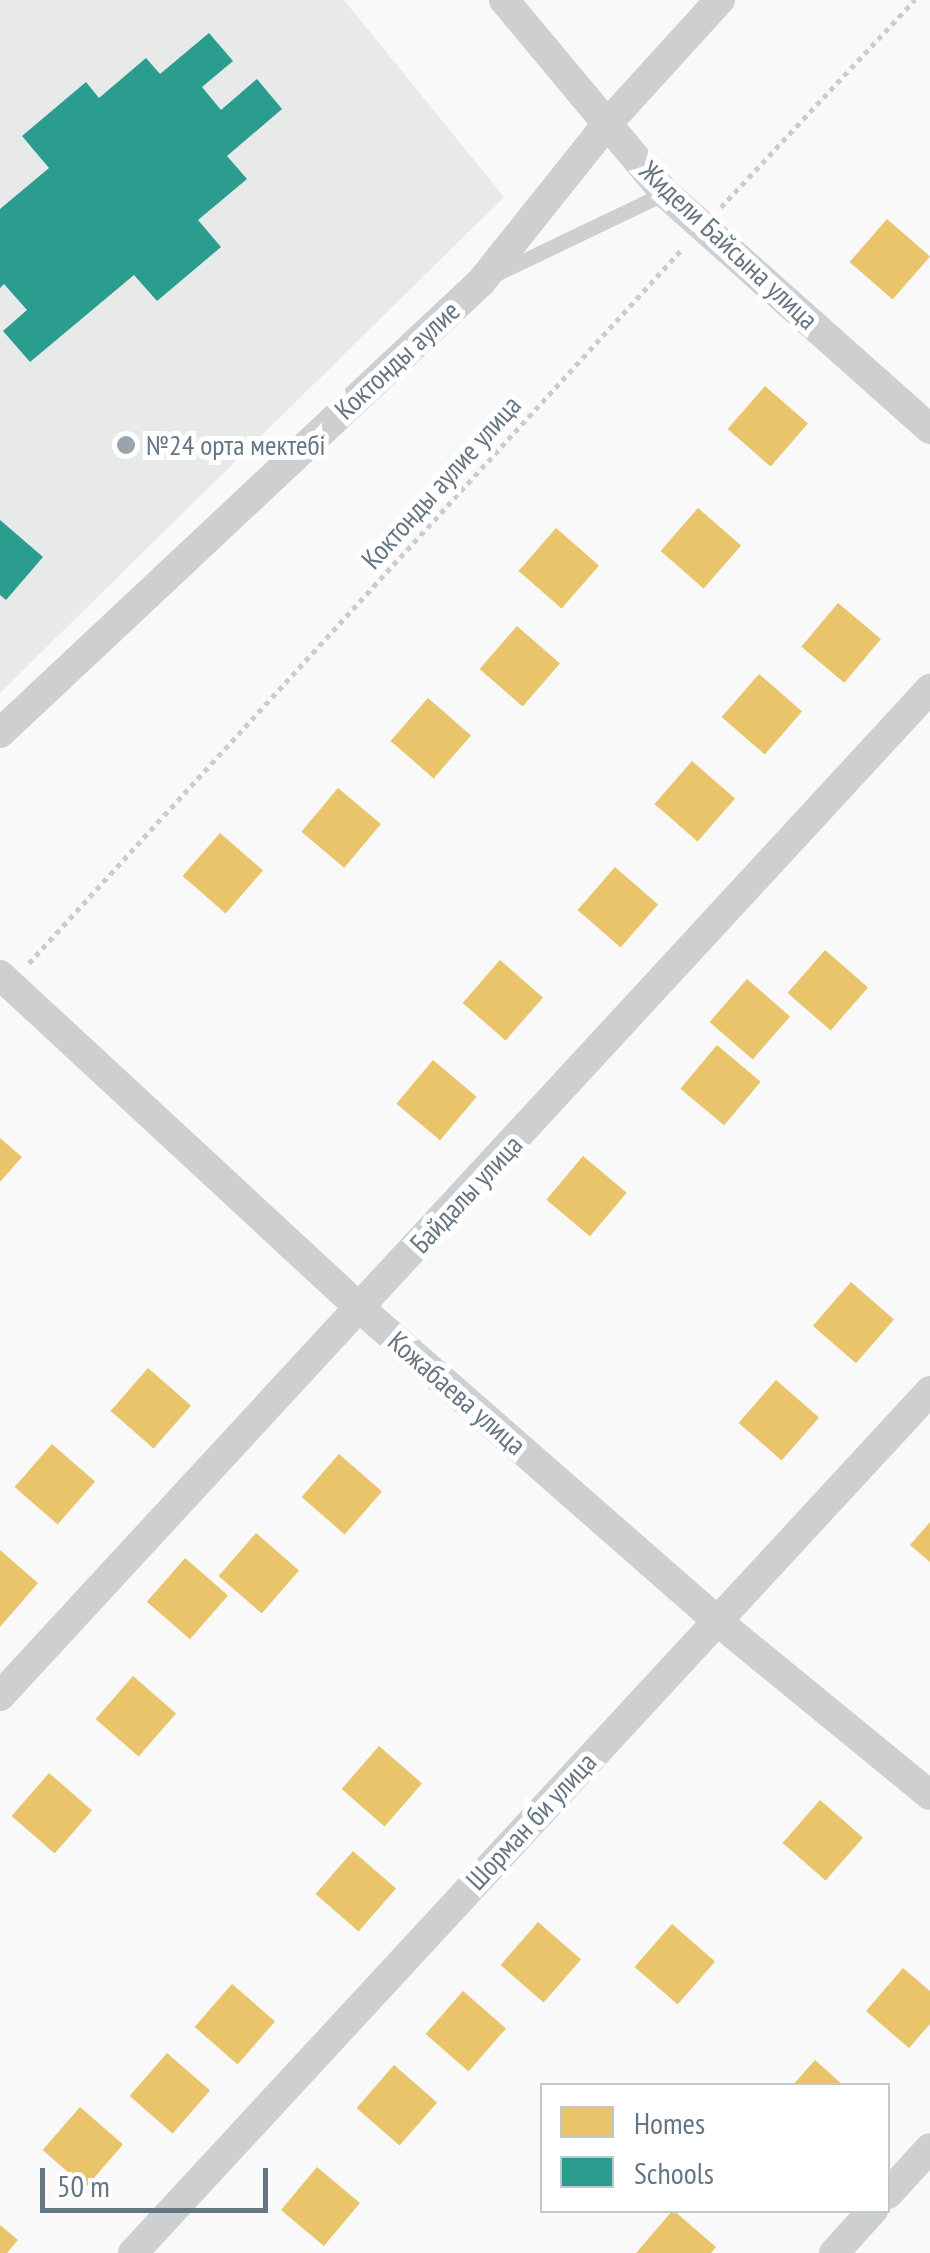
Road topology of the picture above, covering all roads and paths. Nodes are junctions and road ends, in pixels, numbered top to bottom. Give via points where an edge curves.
1 (504, 0) edge
2 (720, 0) edge
3 (916, 0) edge
4 (607, 124) junction
5 (665, 193) junction
6 (704, 225) junction
7 (481, 282) junction
8 (930, 429) edge
9 (930, 689) edge
10 (0, 733) edge
11 (5, 979) edge
12 (361, 1309) junction
13 (930, 1391) edge
14 (716, 1620) junction
15 (0, 1696) edge
16 (930, 1794) edge
17 (930, 2148) edge
18 (890, 2192) edge
19 (870, 2213) edge
20 (133, 2253) edge
21 (834, 2253) edge

1 - 4 street, Жидели Байсына улица
2 - 4 street, Коктонды аулие
3 - 6 path, Коктонды аулие улица
4 - 5 street, Жидели Байсына улица
4 - 7 street, Коктонды аулие
5 - 6 street, Жидели Байсына улица
5 - 7 lane
6 - 8 street, Жидели Байсына улица
6 - 11 path, Коктонды аулие улица
7 - 10 street, Коктонды аулие
9 - 12 street, Байдалы улица
11 - 12 street, Кожабаева улица
12 - 14 street, Кожабаева улица
12 - 15 street, Байдалы улица
13 - 14 street, Шорман би улица
14 - 16 street, Кожабаева улица
14 - 20 street, Шорман би улица
17 - 18 street
19 - 21 street

